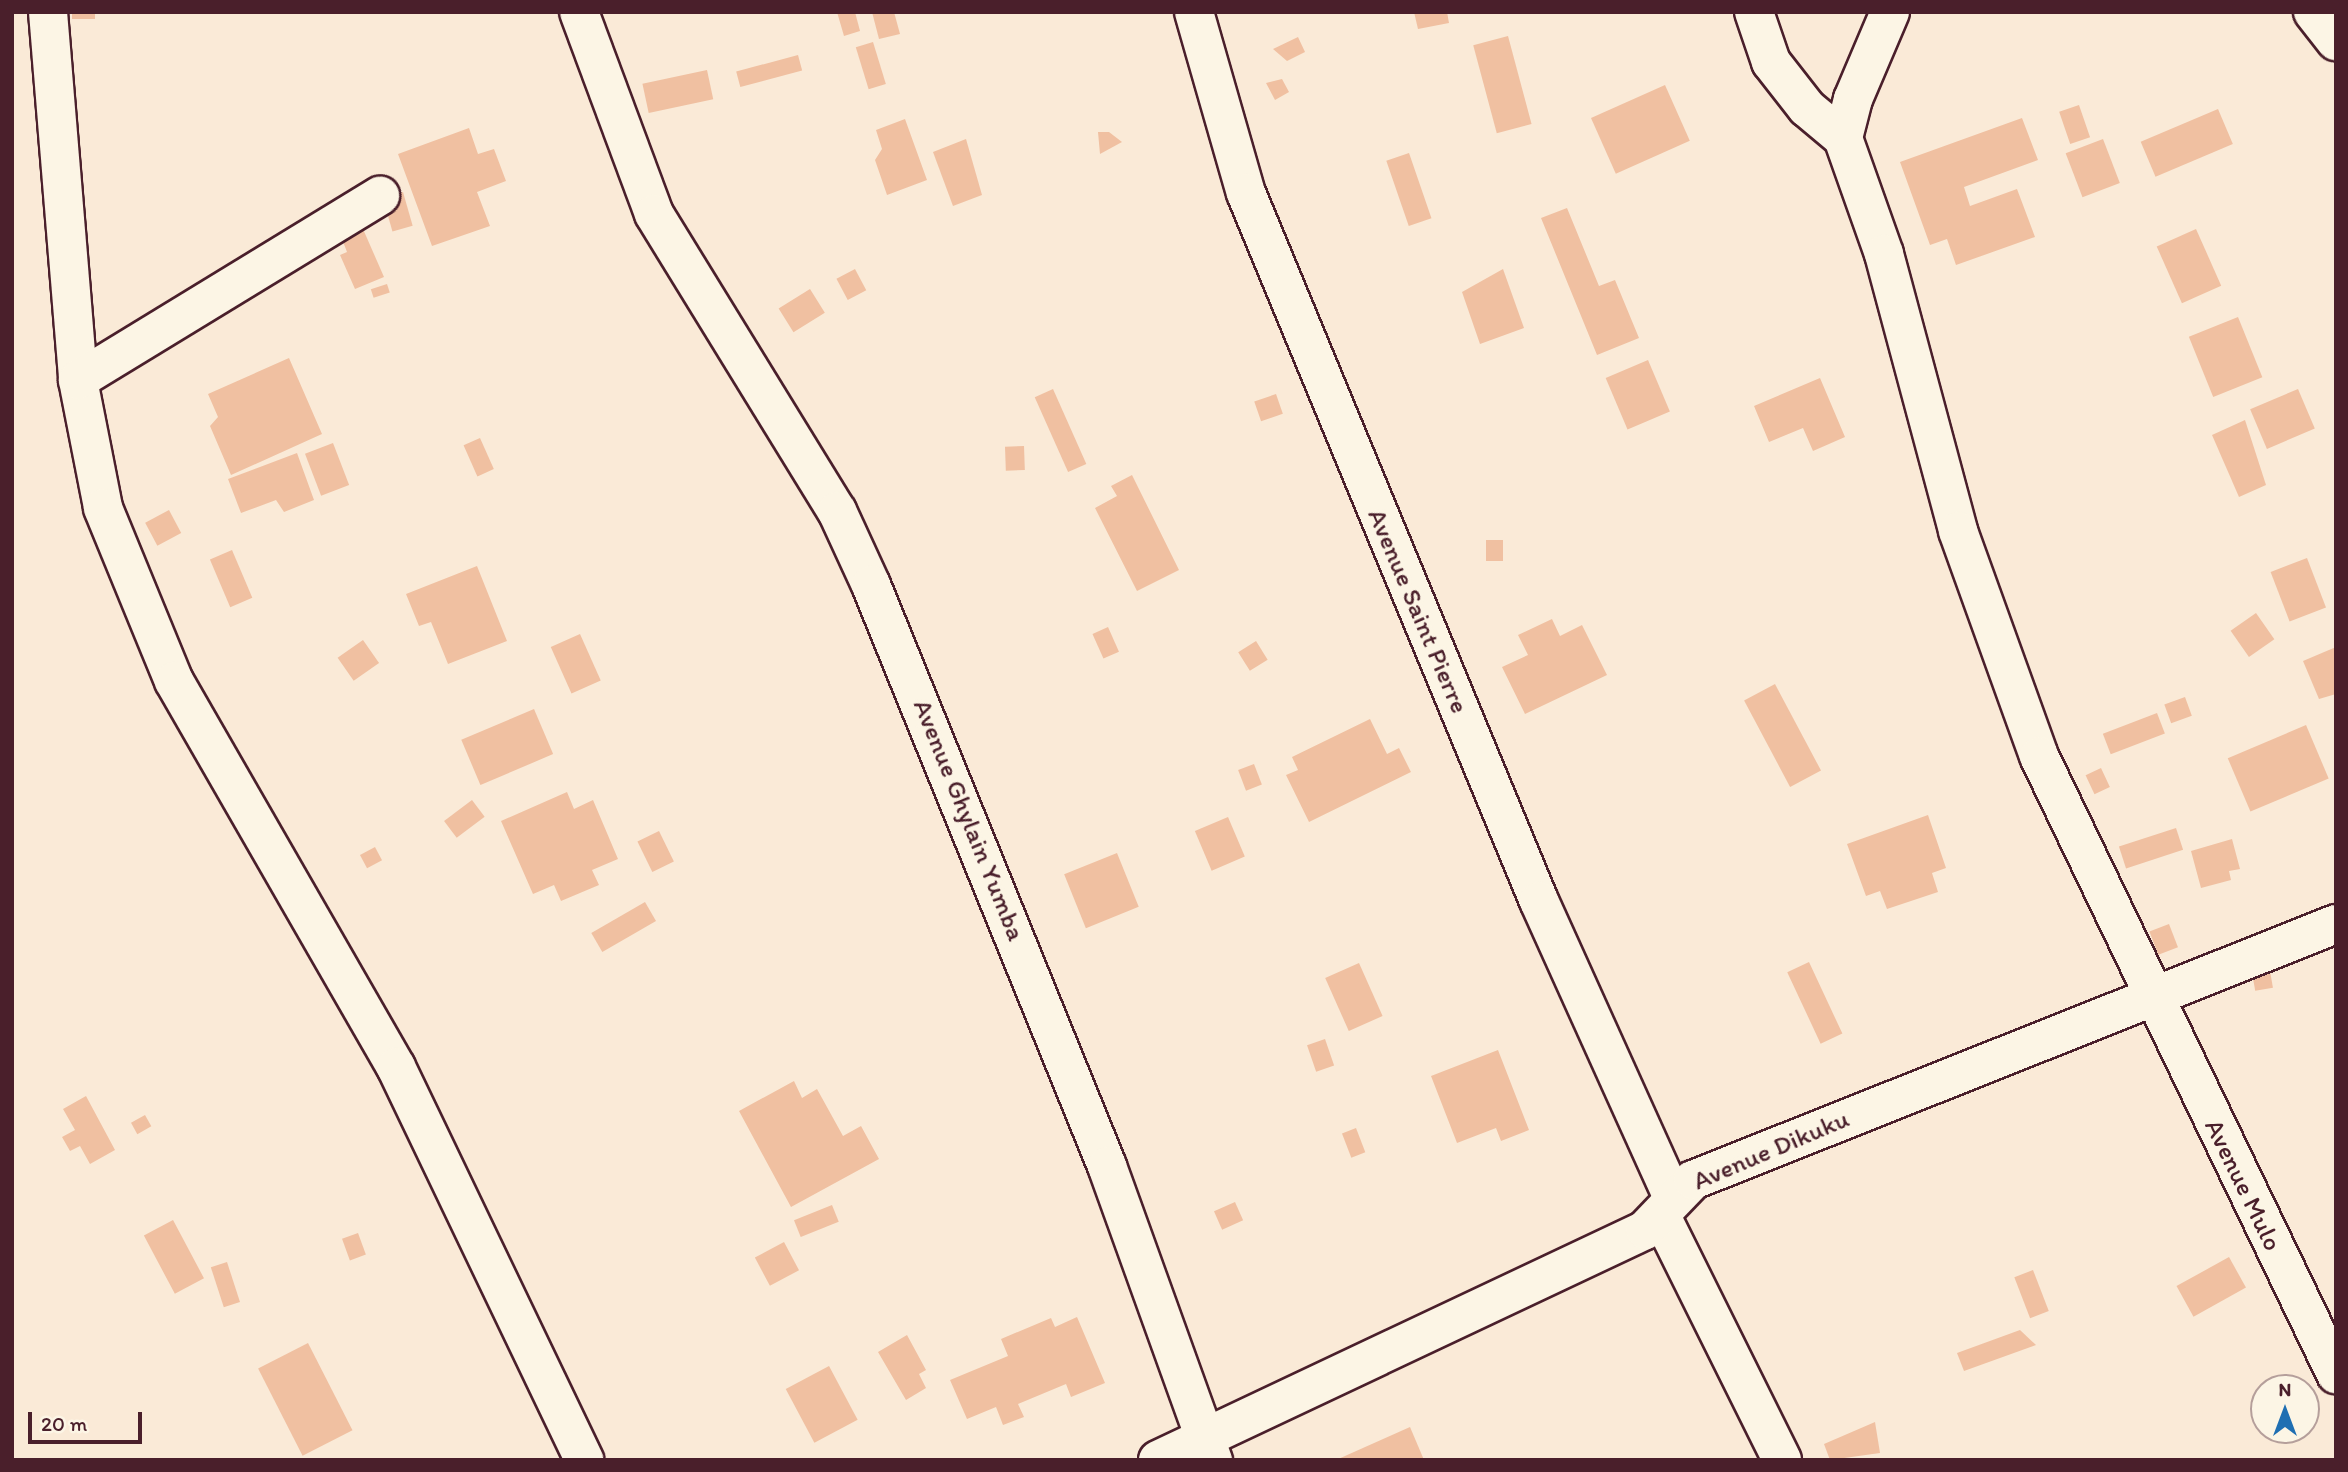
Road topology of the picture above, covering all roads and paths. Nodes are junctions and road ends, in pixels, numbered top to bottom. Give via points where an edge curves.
1 (48, 12) edge
2 (579, 12) edge
3 (1194, 12) edge
4 (1754, 12) edge
5 (1890, 12) edge
6 (2313, 12) edge
7 (2336, 41) edge
8 (1843, 138) junction
9 (380, 196) dead end
10 (78, 380) junction
11 (2336, 924) edge
12 (2152, 996) junction
13 (1668, 1208) junction
14 (2336, 1374) edge
15 (1209, 1450) edge
16 (584, 1460) edge
17 (1157, 1460) edge
18 (1782, 1460) edge

1 - 10 street
2 - 15 street, Avenue Ghylain Yumba via 654,214 837,512 871,585 1107,1167
3 - 13 street, Avenue Saint Pierre via 1246,193
4 - 8 street via 1771,62 1807,108
5 - 8 street via 1853,99
6 - 7 street
8 - 12 street, Avenue Mulo via 1884,254 1938,468 1972,572 2039,756
9 - 10 street
10 - 16 street via 103,508 174,681 397,1067
11 - 12 street, Avenue Dikuku
12 - 13 street, Avenue Dikuku via 1693,1180
12 - 14 street, Avenue Mulo
13 - 15 street, Avenue Dikuku
13 - 18 street, Avenue Saint Pierre
15 - 17 street, Avenue Dikuku

